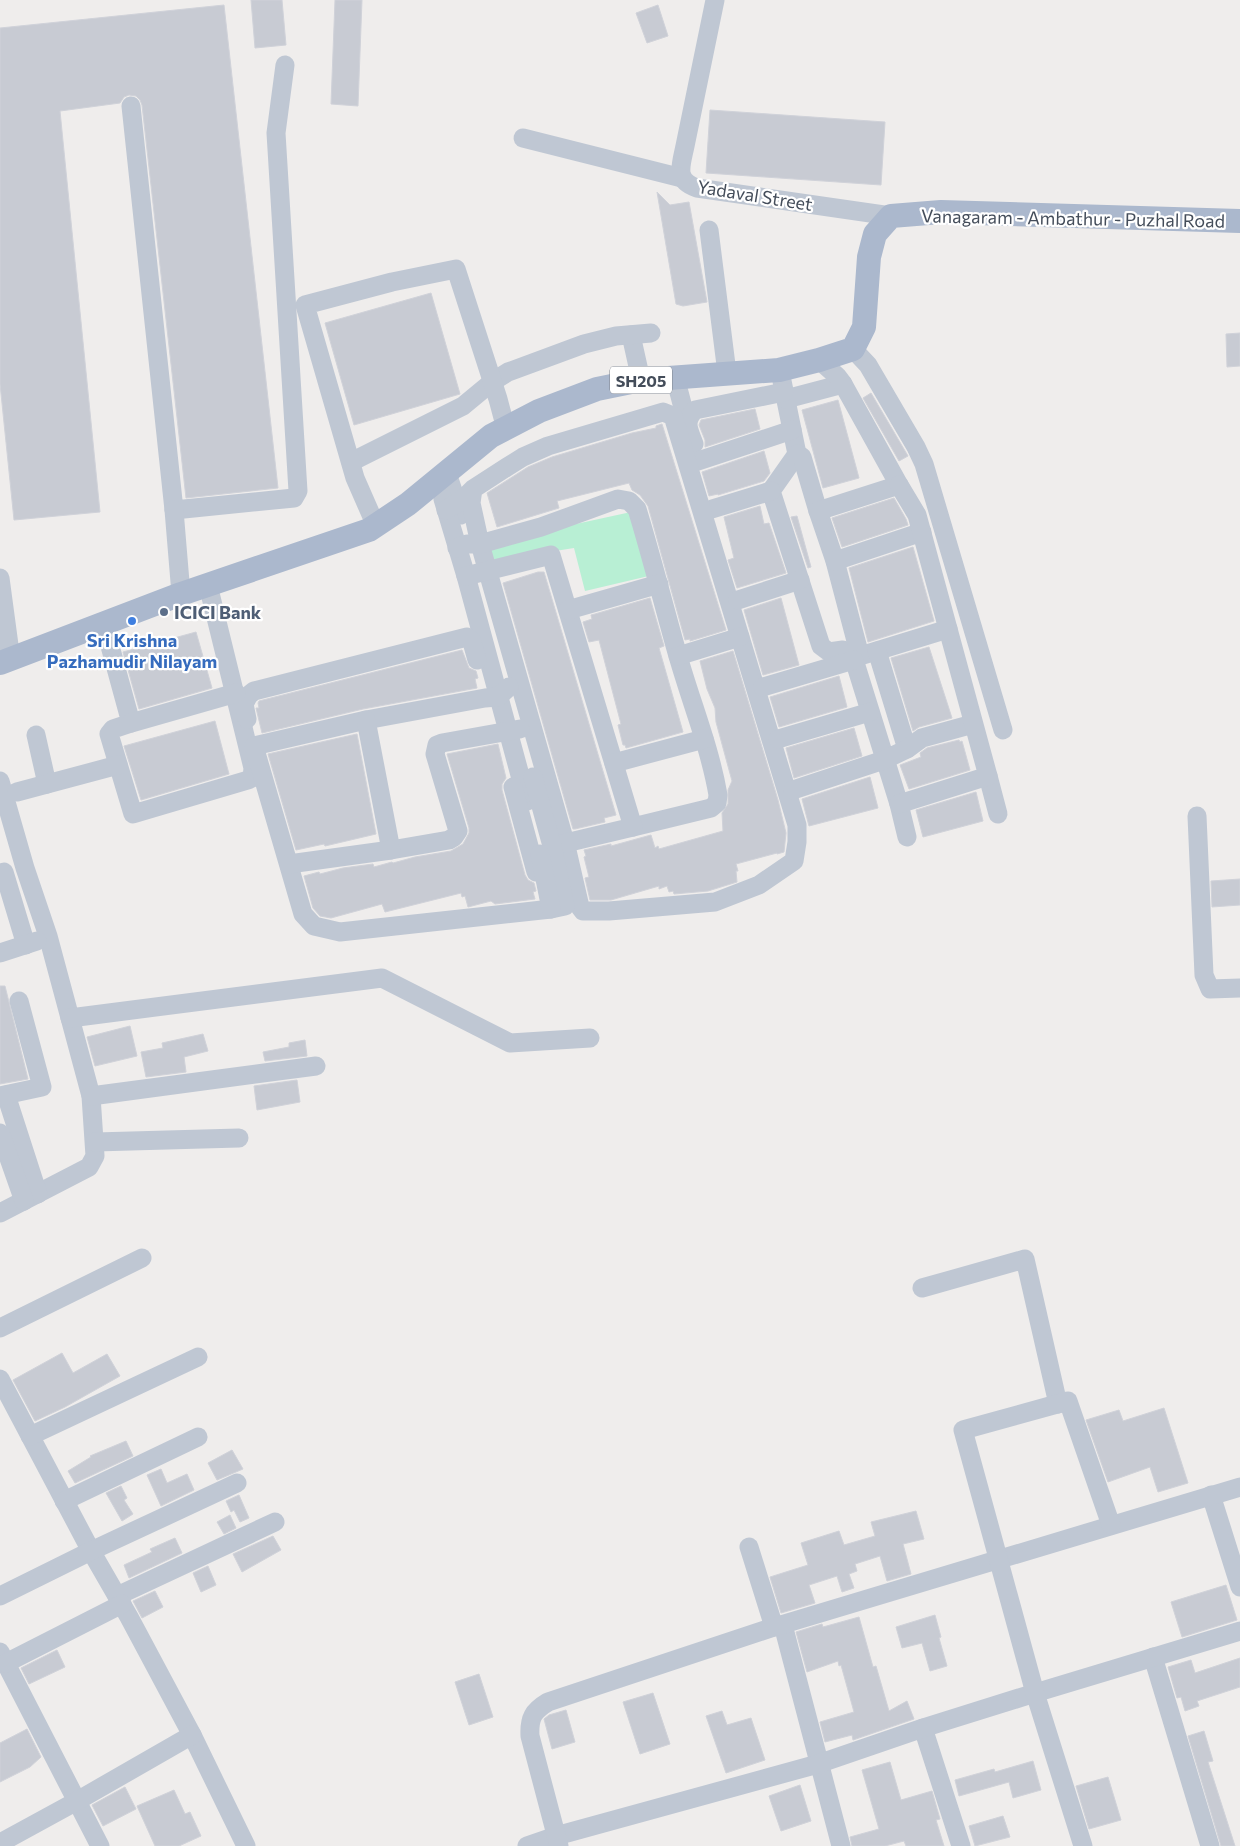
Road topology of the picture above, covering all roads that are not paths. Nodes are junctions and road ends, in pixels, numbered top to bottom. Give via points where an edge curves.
1 (714, 0) edge
2 (285, 65) dead end
3 (131, 106) dead end
4 (523, 138) dead end
5 (682, 178) junction
6 (891, 216) junction
7 (1240, 221) edge
8 (709, 230) dead end
9 (650, 332) dead end
10 (631, 334) junction
11 (853, 349) junction
12 (819, 360) junction
13 (727, 373) junction
14 (675, 377) junction
15 (641, 380) junction
16 (492, 382) junction
17 (843, 384) junction
18 (783, 387) junction
19 (688, 423) junction
20 (506, 429) junction
21 (792, 430) junction
22 (797, 454) junction
23 (698, 461) junction
24 (351, 462) junction
25 (443, 477) junction
26 (899, 485) junction
27 (473, 489) junction
28 (771, 491) junction
29 (452, 507) junction
30 (712, 509) junction
31 (174, 510) junction
32 (818, 511) junction
33 (376, 526) junction
34 (922, 532) junction
35 (468, 545) junction
36 (835, 561) junction
37 (477, 573) junction
38 (0, 578) edge
39 (800, 580) junction
40 (659, 584) junction
41 (208, 585) junction
42 (181, 594) junction
43 (738, 600) junction
44 (568, 610) junction
45 (104, 624) junction
46 (948, 629) junction
47 (740, 637) junction
48 (877, 651) junction
49 (678, 656) junction
50 (854, 660) junction
51 (5, 662) edge
52 (763, 687) junction
53 (236, 693) junction
54 (497, 694) junction
55 (870, 712) junction
56 (366, 720) junction
57 (131, 723) junction
58 (973, 724) junction
59 (1003, 730) dead end
60 (509, 731) junction
61 (36, 735) dead end
62 (704, 738) junction
63 (778, 739) junction
64 (254, 746) junction
65 (907, 749) junction
66 (884, 760) junction
67 (614, 763) junction
68 (118, 765) junction
69 (988, 776) junction
70 (47, 784) junction
71 (5, 789) edge
72 (793, 790) junction
73 (899, 804) junction
74 (998, 814) dead end
75 (1197, 816) dead end
76 (633, 827) junction
77 (806, 833) dead end
78 (907, 837) dead end
79 (552, 845) junction
80 (391, 850) junction
81 (289, 864) junction
82 (25, 868) junction
83 (2, 872) edge
84 (547, 909) junction
85 (48, 936) junction
86 (26, 945) junction
87 (0, 952) edge
88 (1240, 988) edge
89 (19, 1001) dead end
90 (70, 1018) junction
91 (590, 1038) dead end
92 (316, 1066) dead end
93 (3, 1096) edge
94 (91, 1096) junction
95 (0, 1133) edge
96 (239, 1138) dead end
97 (95, 1142) junction
98 (31, 1197) junction
99 (0, 1213) edge
100 (142, 1258) dead end
101 (922, 1288) dead end
102 (0, 1328) edge
103 (198, 1357) dead end
104 (0, 1379) edge
105 (1063, 1402) junction
106 (30, 1436) junction
107 (198, 1437) dead end
108 (237, 1483) dead end
109 (1240, 1487) edge
110 (1211, 1495) junction
111 (64, 1501) junction
112 (275, 1522) dead end
113 (1111, 1525) junction
114 (749, 1547) dead end
115 (91, 1551) junction
116 (997, 1559) junction
117 (1240, 1587) edge
118 (0, 1596) edge
119 (119, 1600) junction
120 (778, 1626) junction
121 (1240, 1631) edge
122 (1153, 1657) junction
123 (3, 1658) edge
124 (1035, 1693) junction
125 (923, 1728) junction
126 (192, 1735) junction
127 (818, 1764) junction
128 (77, 1801) junction
129 (558, 1841) edge
130 (0, 1843) edge
131 (100, 1846) edge
132 (246, 1846) edge
133 (527, 1846) edge
134 (841, 1846) edge
135 (961, 1846) edge
136 (1083, 1846) edge
137 (1210, 1846) edge

1 - 5 street, Yadaval Street via 681,168
2 - 31 street via 276,133 298,490 294,498
3 - 31 street
4 - 5 street
5 - 6 street, Yadaval Street via 697,188
6 - 7 main road, Vanagaram - Ambathur - Puzhal Road via 941,212
6 - 11 main road via 875,234 869,258 864,327
8 - 13 street
9 - 10 street
10 - 15 street
10 - 16 street via 584,344 508,372
11 - 12 main road, SH205
11 - 59 street via 868,365 924,464
12 - 17 street
12 - 18 main road, SH205
13 - 14 main road, SH205
13 - 18 main road, SH205
14 - 15 main road, SH205
14 - 19 street
15 - 20 main road, SH205 via 597,389 539,411
16 - 20 street
16 - 24 street via 463,406
16 - 24 street via 456,269 305,305
17 - 18 street
17 - 26 street
18 - 19 street via 695,410
18 - 21 street
19 - 23 street
20 - 25 main road, SH205 via 492,436
21 - 22 street
21 - 23 street
22 - 28 street
22 - 32 street via 802,457
23 - 30 street
24 - 33 street
25 - 29 street
25 - 33 main road, SH205
26 - 32 street
26 - 34 street via 917,515
27 - 29 street
27 - 35 street
27 - 47 street via 548,446 663,412 670,413 675,420
28 - 30 street
28 - 39 street
29 - 35 street
30 - 43 street
31 - 42 street
32 - 36 street
33 - 41 main road, SH205
34 - 36 street
34 - 46 street
35 - 37 street
35 - 40 street via 541,527 624,499 637,510
36 - 48 street via 860,656
37 - 44 street via 551,555
37 - 54 street
37 - 79 street
38 - 51 street
39 - 43 street
39 - 50 street via 821,646 829,652 848,651
40 - 44 street
40 - 49 street
41 - 42 main road, SH205
41 - 53 street
42 - 45 main road, SH205
43 - 52 street
44 - 67 street
45 - 51 main road, SH205
45 - 57 street
46 - 48 street
46 - 58 street
47 - 49 street
47 - 79 street via 797,825 794,861 759,885 715,902 583,912
48 - 65 street
49 - 62 street
50 - 52 street
50 - 55 street
52 - 63 street
53 - 57 street
53 - 68 street via 253,768 252,778 133,814
54 - 56 street
54 - 60 street
54 - 64 street via 467,637 254,690 244,704
55 - 63 street
55 - 66 street
56 - 64 street
56 - 80 street
57 - 68 street via 113,729 109,734
58 - 65 street via 922,738
58 - 69 street
60 - 79 street
60 - 80 street via 437,745 435,754 458,831 449,840
60 - 84 street via 534,866
61 - 70 street
62 - 67 street
62 - 76 street via 717,787 717,803 711,808
63 - 72 street
64 - 81 street
65 - 66 street
66 - 72 street
66 - 73 street
67 - 76 street
68 - 70 street
69 - 73 street
69 - 74 street
70 - 71 street
71 - 82 street
72 - 77 street
73 - 78 street
75 - 88 street via 1204,975 1210,989
76 - 79 street
79 - 84 street via 564,906
80 - 81 street
81 - 84 street via 303,914 314,926 340,932
82 - 83 street
82 - 85 street
83 - 86 street
85 - 86 street
85 - 90 street
86 - 87 street
89 - 93 street via 42,1087
90 - 91 street via 382,978 510,1043
90 - 94 street
92 - 94 street
93 - 98 street
94 - 97 street
95 - 98 street
96 - 97 street
97 - 98 street via 95,1156 89,1167
98 - 99 street
100 - 102 street
101 - 105 street via 1025,1259
103 - 106 street
104 - 106 street
105 - 113 street
105 - 116 street via 963,1430
106 - 111 street
107 - 111 street
108 - 115 street
109 - 110 street
110 - 113 street
110 - 117 street
111 - 115 street
112 - 119 street
113 - 116 street
114 - 120 street
115 - 118 street
115 - 119 street
116 - 120 street
116 - 124 street
119 - 123 street
119 - 126 street
120 - 127 street
120 - 129 street via 548,1702 537,1709 529,1723 530,1736
121 - 122 street
122 - 124 street
122 - 137 street
123 - 128 street
124 - 125 street
124 - 136 street
125 - 127 street
125 - 135 street
126 - 128 street
126 - 132 street
127 - 129 street
127 - 134 street
128 - 130 street
128 - 131 street
129 - 133 street

